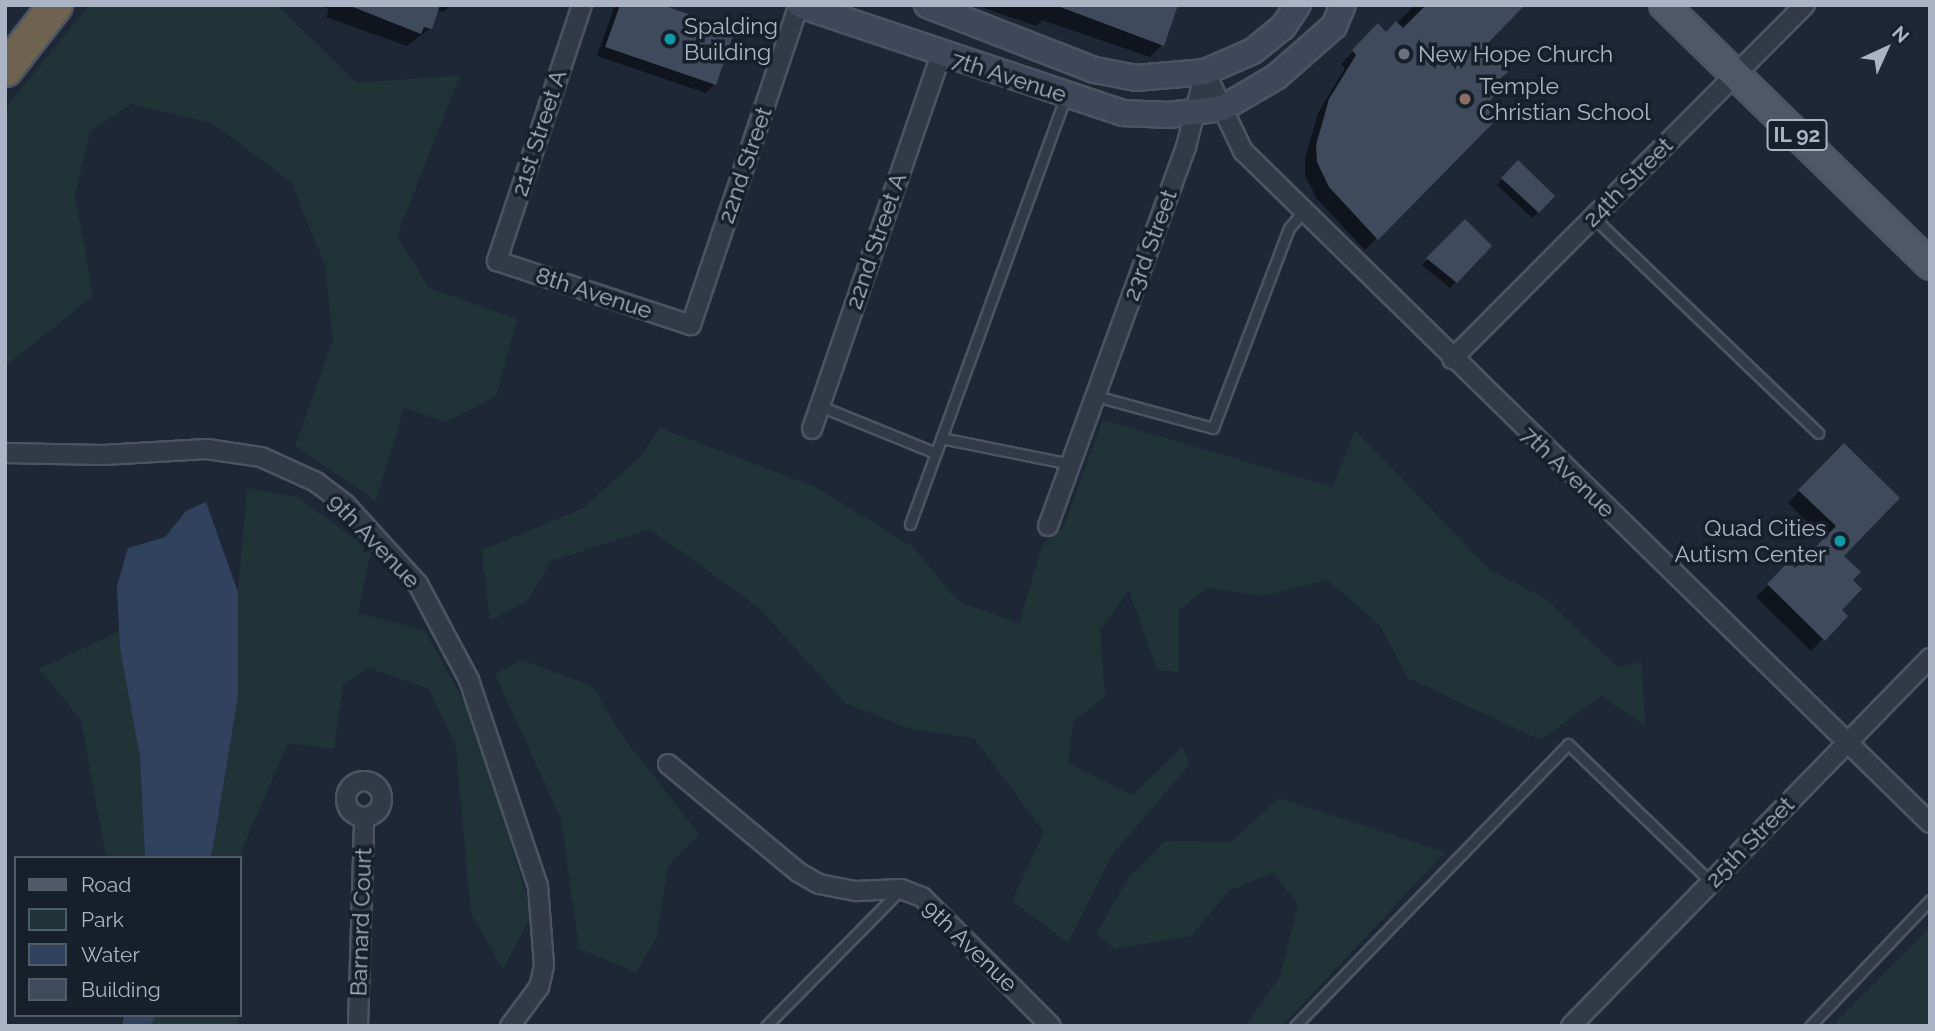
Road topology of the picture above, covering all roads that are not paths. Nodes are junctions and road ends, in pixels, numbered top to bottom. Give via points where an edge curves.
1 (55, 5) edge
2 (582, 5) edge
3 (800, 5) edge
4 (927, 5) edge
5 (1297, 5) edge
6 (1350, 5) edge
7 (1664, 5) edge
8 (1805, 5) edge
9 (1339, 16) edge
10 (941, 54) junction
11 (5, 69) edge
12 (1205, 72) junction
13 (1735, 75) junction
14 (1066, 96) junction
15 (1223, 108) junction
16 (1192, 112) junction
17 (1303, 212) junction
18 (1593, 217) junction
19 (497, 261) joint
20 (1930, 265) edge
21 (691, 325) joint
22 (1452, 359) junction
23 (1096, 396) junction
24 (820, 406) junction
25 (812, 429) dead end
26 (1818, 433) dead end
27 (942, 438) junction
28 (11, 452) edge
29 (936, 453) junction
30 (1071, 464) junction
31 (911, 524) dead end
32 (1048, 526) dead end
33 (1930, 657) edge
34 (1846, 743) junction
35 (668, 764) dead end
36 (364, 818) dead end
37 (1930, 823) edge
38 (1712, 882) junction
39 (901, 889) junction
40 (1930, 900) edge
41 (1042, 1023) edge
42 (358, 1026) edge
43 (510, 1026) edge
44 (766, 1026) edge
45 (1295, 1026) edge
46 (1571, 1026) edge
47 (1810, 1026) edge

1 - 11 highway
2 - 19 street, 21st Street A
3 - 10 main road, 7th Avenue
3 - 21 street, 22nd Street
4 - 12 main road, 7th Avenue via 1095,70 1136,78
5 - 12 main road via 1283,27 1253,51
6 - 9 main road
7 - 13 main road, IL 92
8 - 13 street, 24th Street
9 - 15 main road via 1276,77
10 - 14 main road, 7th Avenue
10 - 24 street, 22nd Street A
12 - 15 street, 7th Avenue
12 - 16 street, 23rd Street
13 - 18 street, 24th Street
13 - 20 main road, IL 92
14 - 16 main road, 7th Avenue via 1123,113
14 - 27 lane
15 - 16 main road, 7th Avenue
15 - 17 street, 7th Avenue via 1243,151
16 - 23 street, 23rd Street via 1186,147
17 - 22 street, 7th Avenue
17 - 23 lane via 1289,228 1213,428
18 - 22 street, 24th Street
18 - 26 lane
19 - 21 street, 8th Avenue
22 - 34 street, 7th Avenue
23 - 30 street, 23rd Street
24 - 25 street, 22nd Street A
24 - 29 lane
27 - 29 lane
27 - 30 lane
28 - 43 street, 9th Avenue via 103,455 207,449 261,457 316,482 346,505 418,584 469,680 538,886 544,965 539,987
29 - 31 lane
30 - 32 street, 23rd Street
33 - 34 street, 25th Street
34 - 37 street, 7th Avenue
34 - 38 street, 25th Street
35 - 39 street, 9th Avenue via 818,884 848,890
36 - 42 street, Barnard Court
38 - 45 lane via 1568,744
38 - 46 street, 25th Street
39 - 41 street, 9th Avenue via 922,897 942,914
39 - 44 lane
40 - 47 lane

